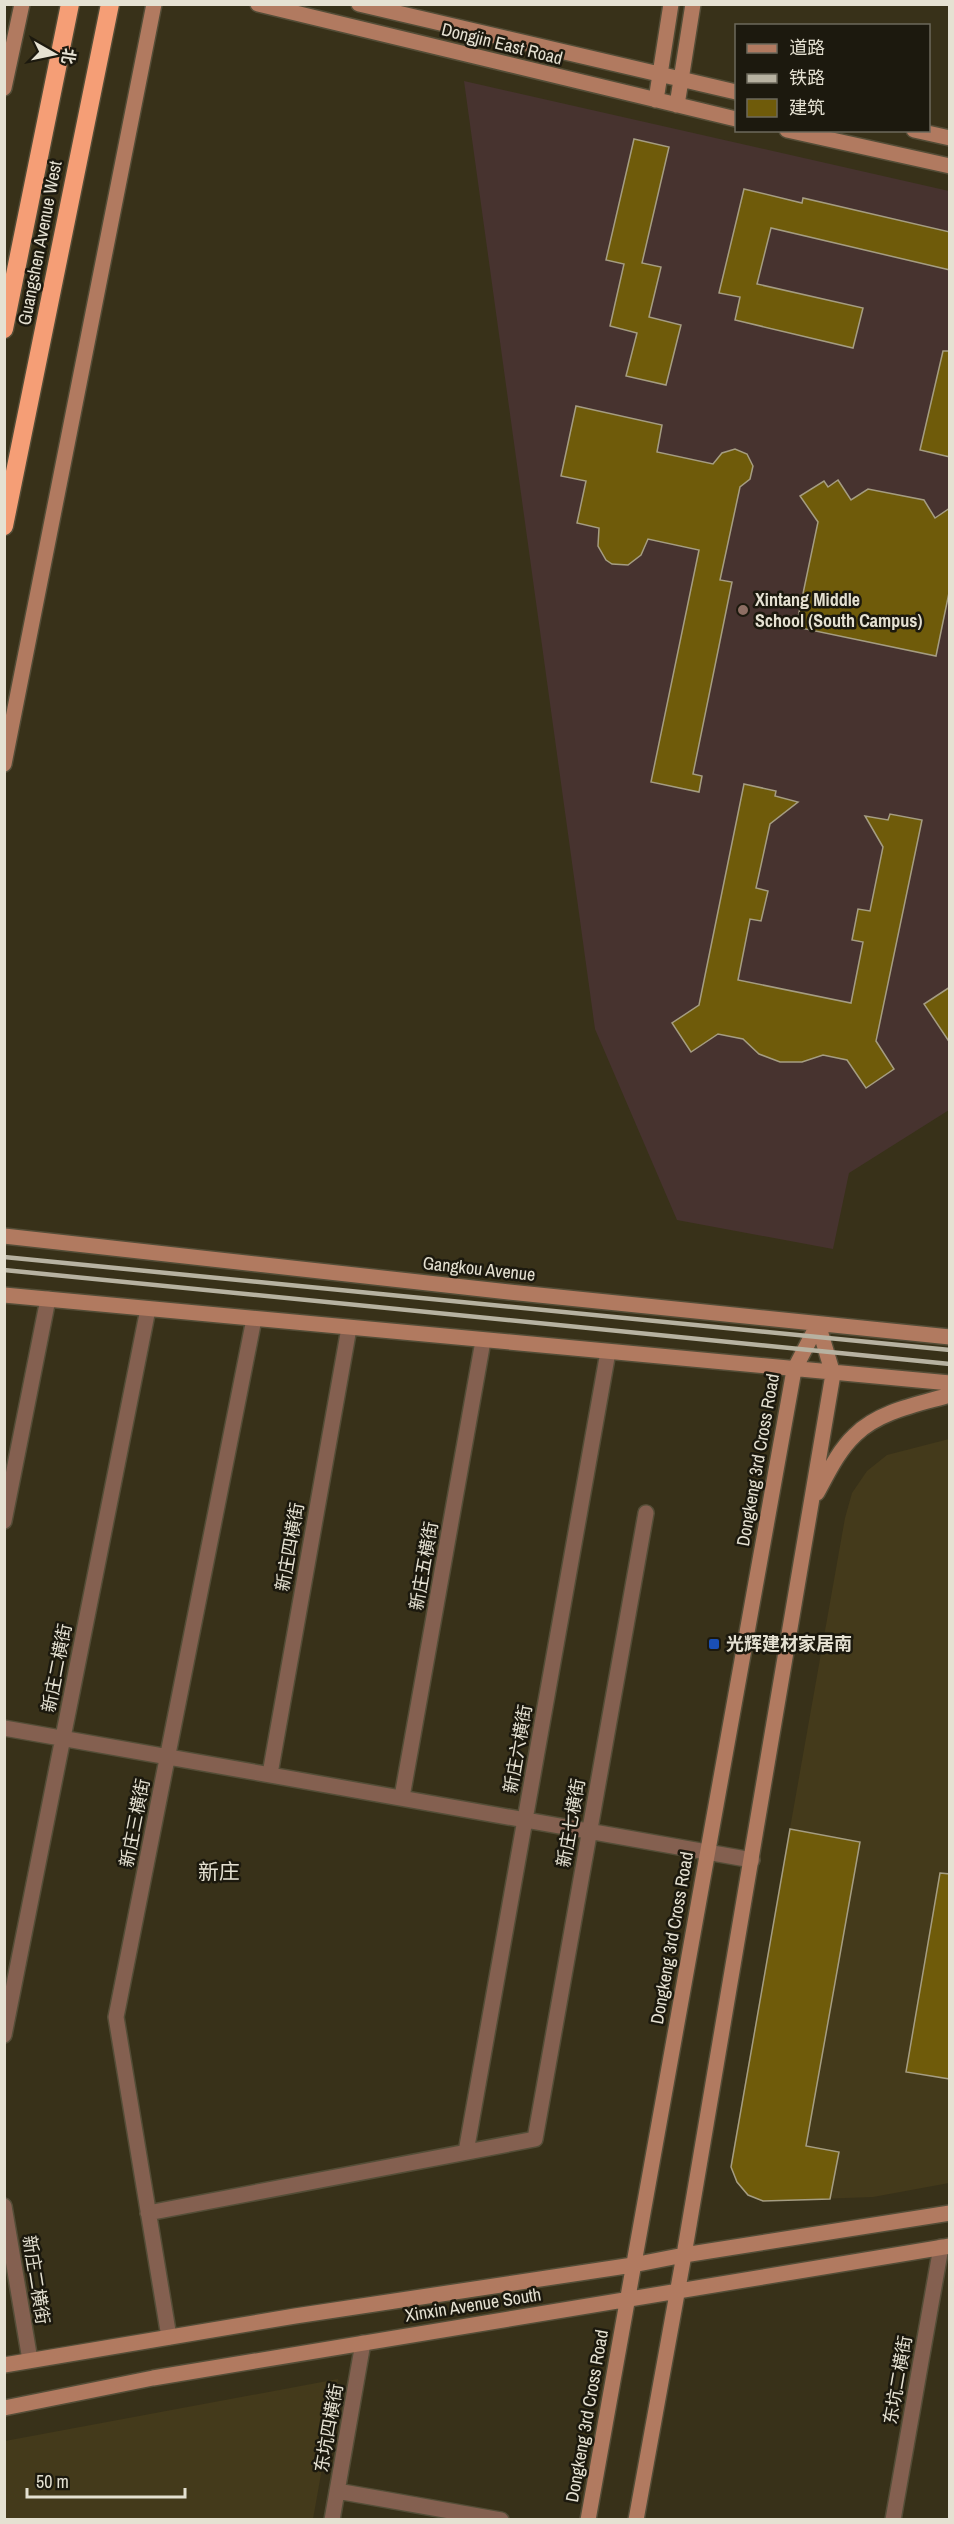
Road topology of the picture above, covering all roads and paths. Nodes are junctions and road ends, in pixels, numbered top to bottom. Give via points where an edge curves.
1 (22, 4) edge
2 (70, 4) edge
3 (110, 4) edge
4 (154, 4) edge
5 (258, 4) edge
6 (359, 4) edge
7 (671, 4) edge
8 (693, 4) edge
9 (660, 75) junction
10 (681, 79) junction
11 (4, 88) edge
12 (735, 92) edge
13 (656, 100) junction
14 (677, 105) junction
15 (735, 119) edge
16 (796, 132) edge
17 (923, 132) edge
18 (950, 138) edge
19 (950, 166) edge
20 (4, 329) edge
21 (4, 526) edge
22 (4, 764) edge
23 (4, 1228) edge
24 (4, 1236) edge
25 (28, 1238) junction
26 (4, 1295) edge
27 (48, 1299) junction
28 (148, 1309) junction
29 (255, 1319) junction
30 (818, 1324) junction
31 (349, 1328) junction
32 (950, 1337) edge
33 (483, 1341) junction
34 (608, 1352) junction
35 (794, 1370) junction
36 (833, 1374) junction
37 (950, 1383) edge
38 (950, 1395) edge
39 (811, 1504) junction
40 (646, 1513) dead end
41 (4, 1521) edge
42 (4, 1728) edge
43 (63, 1737) junction
44 (168, 1756) junction
45 (270, 1774) junction
46 (402, 1797) junction
47 (525, 1820) junction
48 (589, 1831) junction
49 (707, 1852) junction
50 (752, 1860) junction
51 (4, 2035) edge
52 (466, 2152) junction
53 (4, 2206) edge
54 (148, 2212) junction
55 (950, 2214) edge
56 (945, 2247) edge
57 (684, 2255) junction
58 (633, 2265) junction
59 (677, 2292) junction
60 (628, 2300) junction
61 (169, 2337) junction
62 (363, 2343) junction
63 (30, 2360) junction
64 (4, 2365) edge
65 (4, 2408) edge
66 (337, 2491) junction
67 (332, 2520) edge
68 (501, 2520) edge
69 (588, 2520) edge
70 (636, 2520) edge
71 (893, 2520) edge

1 - 11 street
2 - 20 highway, Guangshen Avenue West
3 - 21 highway, Guangshen Avenue West
4 - 22 street
5 - 13 street, Dongjin East Road
6 - 9 street, Dongjin East Road
7 - 9 street
8 - 10 street
9 - 10 street, Dongjin East Road
9 - 13 street
10 - 12 street, Dongjin East Road
10 - 14 street
13 - 14 street, Dongjin East Road
14 - 15 street, Dongjin East Road
16 - 19 street
17 - 18 street
23 - 25 street
24 - 25 street, Gangkou Avenue
25 - 30 street, Gangkou Avenue
26 - 27 street
27 - 28 street
27 - 41 street
28 - 29 street
28 - 43 street, 新庄二横街
29 - 31 street
29 - 44 street, 新庄三横街
30 - 32 street, Gangkou Avenue
30 - 35 street, Dongkeng 3rd Cross Road
30 - 36 street
31 - 33 street
31 - 45 street, 新庄四横街
33 - 34 street
33 - 46 street, 新庄五横街
34 - 35 street
34 - 47 street, 新庄六横街
35 - 36 street
35 - 49 street, Dongkeng 3rd Cross Road
36 - 37 street
36 - 39 street
38 - 39 street via 902,1408 856,1434 837,1457
39 - 50 street
40 - 48 street, 新庄七横街
42 - 43 street
43 - 44 street
43 - 51 street, 新庄二横街
44 - 45 street
44 - 54 street, 新庄三横街 via 116,2017
45 - 46 street
46 - 47 street
47 - 48 street
47 - 52 street, 新庄六横街
48 - 49 street
48 - 52 street, 新庄七横街 via 535,2139
49 - 50 street
49 - 58 street, Dongkeng 3rd Cross Road
50 - 57 street
52 - 54 street
53 - 63 street, 新庄二横街
54 - 61 street, 新庄三横街
55 - 57 street, Xinxin Avenue South
56 - 59 street, Xinxin Avenue South
56 - 71 street, 东坑二横街
57 - 58 street, Xinxin Avenue South
57 - 59 street
58 - 60 street, Dongkeng 3rd Cross Road
58 - 61 street, Xinxin Avenue South
59 - 60 street, Xinxin Avenue South
59 - 70 street
60 - 62 street, Xinxin Avenue South
60 - 69 street, Dongkeng 3rd Cross Road
61 - 63 street, Xinxin Avenue South
62 - 65 street, Xinxin Avenue South
62 - 66 street, 东坑四横街
63 - 64 street, Xinxin Avenue South
66 - 67 street, 东坑四横街
66 - 68 street

